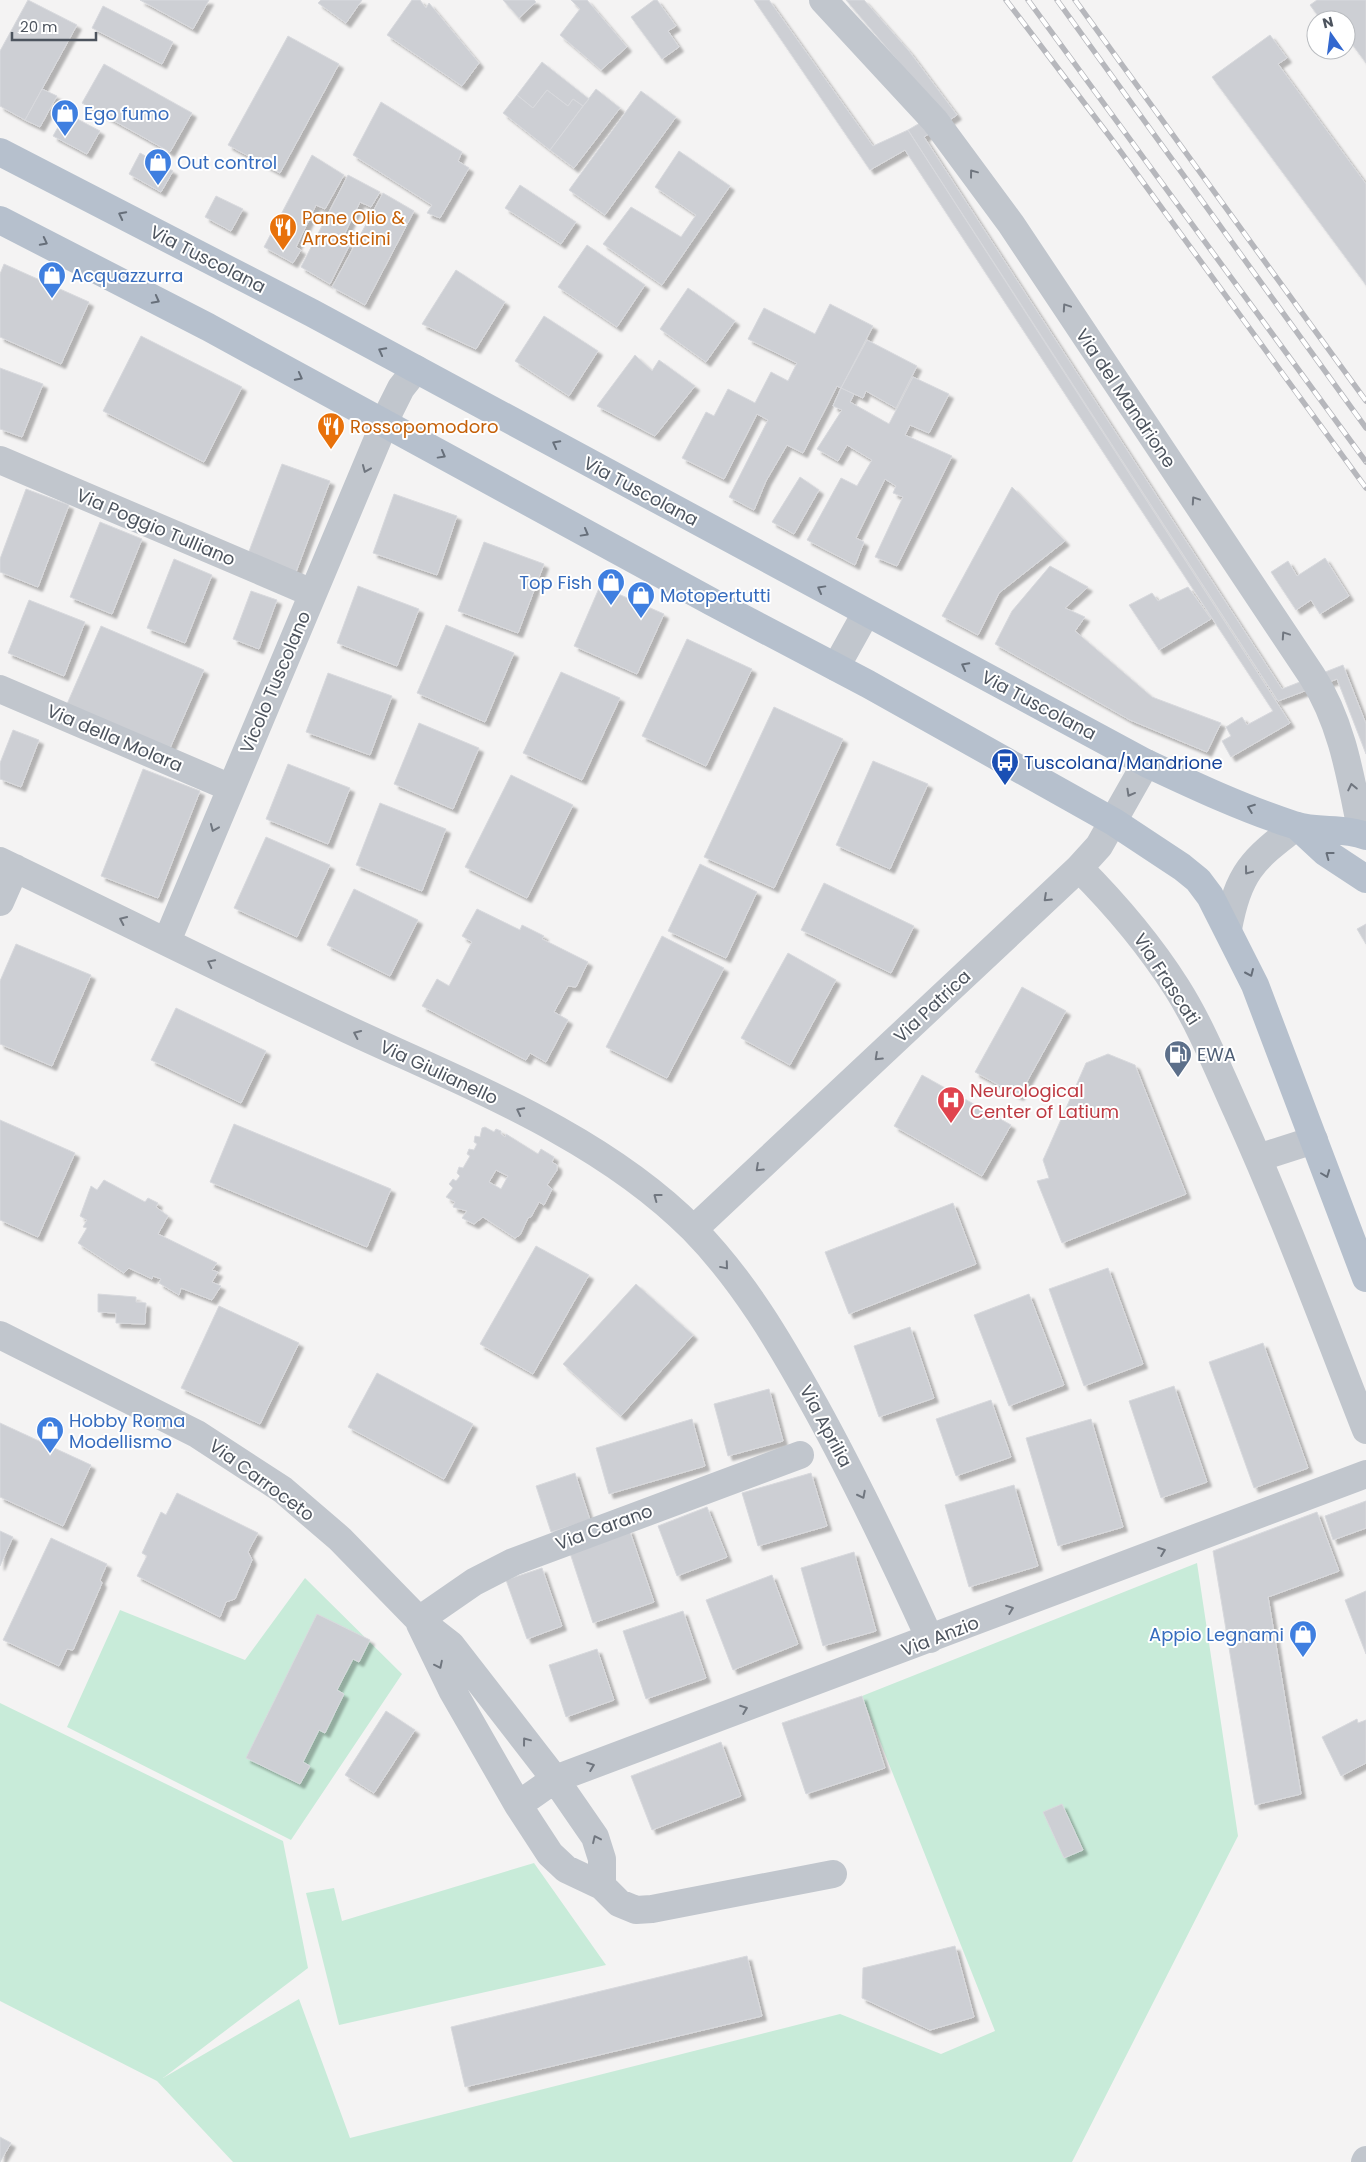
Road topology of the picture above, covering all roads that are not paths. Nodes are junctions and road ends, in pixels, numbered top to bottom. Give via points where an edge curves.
1 (822, 0) edge
2 (0, 152) edge
3 (0, 220) edge
4 (416, 369) junction
5 (385, 424) junction
6 (0, 460) edge
7 (312, 594) junction
8 (866, 613) junction
9 (836, 667) junction
10 (0, 688) edge
11 (1146, 763) junction
12 (231, 788) junction
13 (1114, 822) junction
14 (1296, 826) junction
15 (1364, 835) edge
16 (8, 865) edge
17 (1079, 868) junction
18 (1366, 879) edge
19 (0, 902) edge
20 (1228, 929) junction
21 (167, 941) junction
22 (1314, 1140) junction
23 (1258, 1158) junction
24 (694, 1229) junction
25 (1366, 1278) edge
26 (0, 1335) edge
27 (1366, 1430) edge
28 (800, 1455) dead end
29 (1366, 1474) edge
30 (419, 1620) junction
31 (930, 1639) junction
32 (556, 1780) junction
33 (518, 1805) junction
34 (833, 1874) dead end
35 (602, 1886) junction

15 -> 1 street, Via del Mandrione via 1344,748 1329,706 1312,676 1011,224 935,121
4 -> 2 main road, Via Tuscolana
3 -> 5 main road
4 - 5 street via 396,398
8 -> 4 main road, Via Tuscolana
5 -> 7 street, Vicolo Tuscolano
5 -> 9 main road
6 - 7 street, Via Poggio Tulliano
7 - 12 street, Vicolo Tuscolano
8 - 9 street
11 -> 8 main road, Via Tuscolana
9 - 13 main road
10 - 12 street, Via della Molara
11 -> 13 street, Via Patrica
14 -> 11 main road, Via Tuscolana via 1199,788
12 -> 21 street, Vicolo Tuscolano
13 - 17 street, Via Patrica via 1100,846
13 - 20 main road via 1198,880
14 - 15 main road, Via Tuscolana
18 -> 14 main road, Via Tuscolana via 1324,852
14 -> 20 street via 1266,850 1243,878 1235,895
16 - 19 street
21 -> 16 street, Via Giulianello
17 - 23 street, Via Frascati via 1117,906 1178,990 1203,1035
17 -> 24 street, Via Patrica
20 -> 22 main road via 1255,985
24 -> 21 street, Via Giulianello via 616,1167 518,1109
22 - 23 street
22 -> 25 main road
23 - 27 street, Via Frascati
24 -> 31 street, Via Aprilia via 744,1290 780,1341 885,1540
26 - 30 street, Via Carroceto via 197,1434 283,1490 340,1539
28 - 30 street, Via Carano via 513,1562 474,1582
31 -> 29 street, Via Anzio
32 -> 30 street, Via Carroceto via 467,1664
30 -> 33 street, Via Carroceto via 442,1671
32 -> 31 street, Via Anzio
32 - 33 street, Via Anzio
35 -> 32 street, Via Carroceto via 602,1860 595,1836
33 - 35 street, Via Carroceto via 536,1836 557,1862 575,1875
34 - 35 street via 645,1910 619,1903

